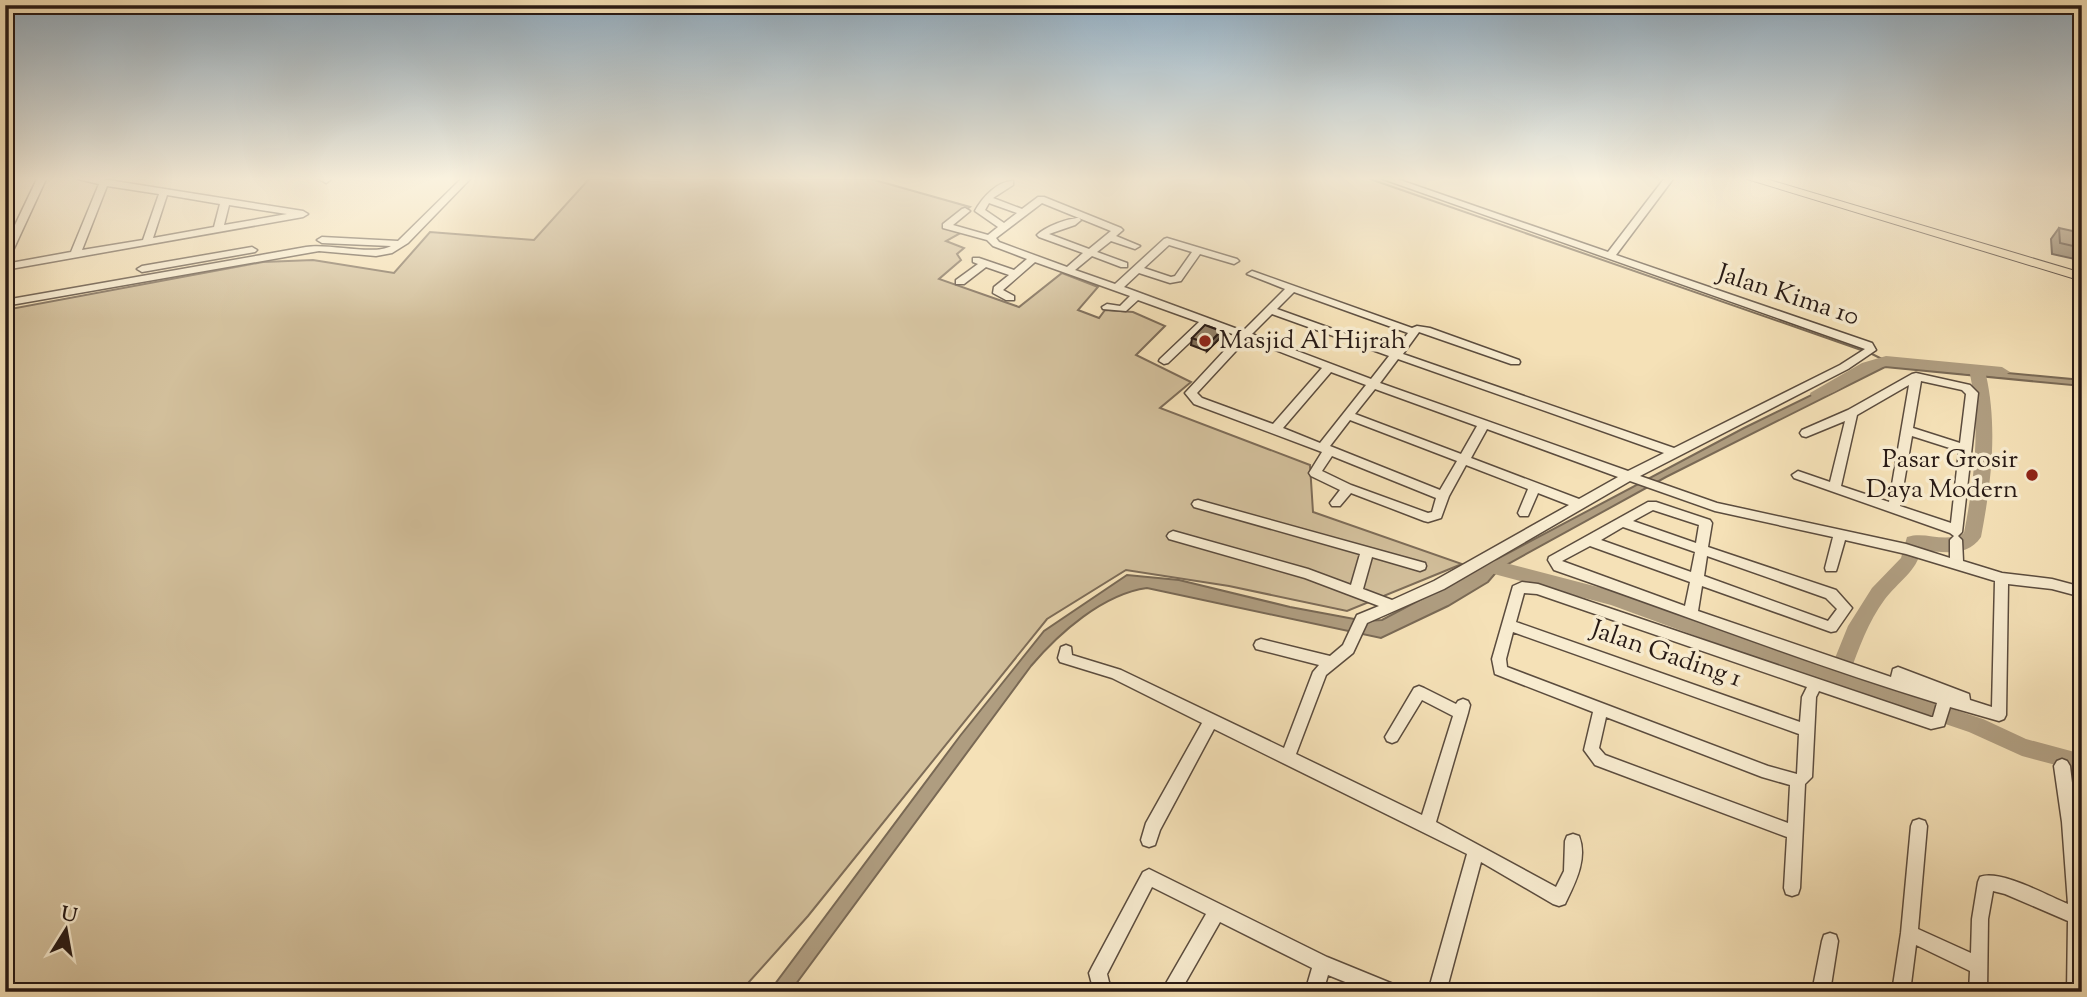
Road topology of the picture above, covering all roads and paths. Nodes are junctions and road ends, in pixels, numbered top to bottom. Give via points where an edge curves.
1 (20, 226) edge
2 (87, 226) edge
3 (153, 226) edge
4 (219, 226) edge
5 (242, 226) edge
6 (421, 226) edge
7 (947, 226) edge
8 (1002, 226) edge
9 (1069, 226) edge
10 (1106, 226) edge
11 (1519, 226) edge
12 (1633, 226) edge
13 (1918, 226) edge
14 (1926, 226) edge
15 (218, 230) junction
16 (990, 237) junction
17 (1110, 237) junction
18 (147, 242) junction
19 (405, 242) junction
20 (1135, 246) dead end
21 (1198, 250) junction
22 (2005, 250) junction
23 (1091, 253) junction
24 (75, 255) junction
25 (5, 257) edge
26 (1609, 257) junction
27 (1034, 258) junction
28 (1234, 261) dead end
29 (981, 262) joint
30 (1124, 265) dead end
31 (5, 267) edge
32 (1136, 269) junction
33 (2082, 270) edge
34 (1069, 271) junction
35 (1016, 274) junction
36 (1252, 274) dead end
37 (2082, 277) edge
38 (960, 282) dead end
39 (1292, 288) junction
40 (1116, 289) junction
41 (5, 294) edge
42 (1136, 296) junction
43 (1010, 298) dead end
44 (5, 303) edge
45 (1107, 307) dead end
46 (1271, 310) junction
47 (1206, 321) junction
48 (1414, 332) junction
49 (1245, 335) junction
50 (1396, 355) junction
51 (1164, 361) dead end
52 (1515, 362) dead end
53 (1329, 367) junction
54 (1916, 376) junction
55 (1373, 384) junction
56 (1852, 413) junction
57 (1348, 415) junction
58 (1484, 425) junction
59 (1275, 429) junction
60 (1907, 430) junction
61 (1806, 433) dead end
62 (1326, 449) junction
63 (1967, 449) junction
64 (1675, 453) junction
65 (1462, 459) junction
66 (1798, 475) dead end
67 (1634, 478) junction
68 (1535, 486) junction
69 (1835, 487) junction
70 (1349, 489) junction
71 (1443, 496) junction
72 (1336, 503) dead end
73 (1198, 504) dead end
74 (1581, 505) junction
75 (1894, 507) junction
76 (1524, 513) dead end
77 (1622, 522) junction
78 (1840, 534) junction
79 (1956, 534) junction
80 (1172, 536) dead end
81 (1588, 540) junction
82 (1368, 550) junction
83 (1703, 550) junction
84 (1957, 563) junction
85 (1420, 566) dead end
86 (1830, 568) dead end
87 (1699, 578) junction
88 (2002, 578) junction
89 (2033, 583) junction
90 (1355, 592) junction
91 (2082, 592) edge
92 (2082, 600) edge
93 (1395, 607) junction
94 (1691, 612) junction
95 (1510, 625) junction
96 (1261, 645) dead end
97 (1066, 651) dead end
98 (1332, 662) junction
99 (1829, 663) joint
100 (1850, 670) joint
101 (1815, 685) junction
102 (1898, 686) junction
103 (1945, 703) junction
104 (1968, 704) junction
105 (1462, 709) joint
106 (1601, 709) junction
107 (1212, 719) junction
108 (1939, 722) joint
109 (1806, 730) junction
110 (1392, 737) dead end
111 (1288, 757) junction
112 (2062, 766) dead end
113 (1798, 781) junction
114 (2076, 821) edge
115 (1427, 825) junction
116 (1919, 826) dead end
117 (1795, 833) junction
118 (1149, 840) dead end
119 (1573, 841) dead end
120 (1476, 851) junction
121 (2078, 869) edge
122 (1792, 888) dead end
123 (1216, 913) junction
124 (2078, 917) edge
125 (1909, 933) junction
126 (1830, 941) dead end
127 (2079, 960) edge
128 (1322, 964) junction
129 (1979, 965) junction
130 (1107, 992) edge
131 (1170, 992) edge
132 (1314, 992) edge
133 (1392, 992) edge
134 (1437, 992) edge
135 (1821, 992) edge
136 (1901, 992) edge
137 (1978, 992) edge
138 (2076, 992) edge

1 - 25 street
2 - 24 street
3 - 18 street
4 - 15 street
5 - 15 street
6 - 19 street
7 - 16 street
8 - 16 street
9 - 23 street via 1051,228 1042,235
10 - 17 street via 1118,230
11 - 26 street, Jalan Kima 10
12 - 26 street
13 - 22 main road
14 - 22 main road
15 - 18 street
16 - 27 street via 996,244
17 - 20 street
17 - 23 street
18 - 24 street
19 - 41 street via 302,242
19 - 44 street via 376,254 319,248
21 - 28 street
21 - 32 street via 1164,242
21 - 32 street via 1178,279
22 - 33 main road
22 - 37 main road
23 - 30 street
23 - 34 street
24 - 31 street
26 - 64 street, Jalan Kima 10 via 1868,345 1870,351
27 - 34 street
27 - 35 street
29 - 35 street
29 - 38 street
32 - 40 street
34 - 40 street
35 - 43 street via 997,291
36 - 39 street
39 - 46 street
39 - 48 street
40 - 42 street
42 - 45 street via 1122,309
42 - 47 street
46 - 49 street
46 - 50 street
47 - 49 street
47 - 51 street
48 - 50 street
48 - 52 street via 1426,330
49 - 53 street
49 - 59 street via 1191,396
50 - 55 street
50 - 64 street
53 - 55 street
53 - 59 street
54 - 56 street
54 - 60 street
54 - 63 street via 1971,390
55 - 57 street
55 - 58 street
56 - 61 street
56 - 69 street
57 - 62 street
57 - 65 street
58 - 65 street
58 - 67 street
59 - 62 street
60 - 63 street
60 - 75 street
62 - 70 street via 1315,473
62 - 71 street
63 - 79 street
64 - 67 street
65 - 68 street
65 - 71 street
66 - 69 street
67 - 74 street
67 - 78 street via 1715,507
68 - 74 street
68 - 76 street
69 - 75 street
70 - 71 street via 1428,518 1437,515
70 - 72 street
73 - 82 street
74 - 93 street
75 - 79 street
77 - 81 street
77 - 83 street
77 - 83 street via 1652,505 1706,523
78 - 84 street
78 - 86 street
79 - 84 street
80 - 90 street
81 - 87 street
81 - 94 street via 1555,560 1559,567
82 - 85 street
82 - 90 street
83 - 87 street
83 - 87 street via 1831,594 1844,608 1832,627
84 - 88 street
87 - 94 street
88 - 89 street
88 - 104 street via 1999,715
89 - 91 street
89 - 92 street
90 - 93 street
93 - 98 street via 1371,614 1348,649
94 - 99 street
95 - 101 street via 1518,590 1529,587
95 - 106 street via 1500,670
95 - 109 street, Jalan Gading 1
96 - 98 street
97 - 107 street via 1065,658 1115,674
98 - 111 street via 1316,680
99 - 100 street
100 - 102 street
101 - 108 street via 1920,721
101 - 109 street via 1809,697
102 - 103 street
102 - 104 street via 1898,673 1963,696
103 - 104 street
103 - 108 street
105 - 110 street via 1419,692
105 - 115 street
106 - 113 street
106 - 117 street via 1591,750 1600,760
107 - 111 street
107 - 118 street
109 - 113 street via 1804,777
111 - 115 street
112 - 114 street
113 - 117 street
114 - 121 street
115 - 120 street
116 - 125 street
117 - 122 street
119 - 120 street via 1572,872 1561,898
120 - 134 street
121 - 124 street
123 - 128 street
123 - 130 street via 1149,877 1098,973
123 - 131 street
124 - 127 street
124 - 129 street via 1986,882
125 - 129 street
125 - 136 street
126 - 135 street
127 - 138 street
128 - 132 street
128 - 133 street
129 - 137 street

